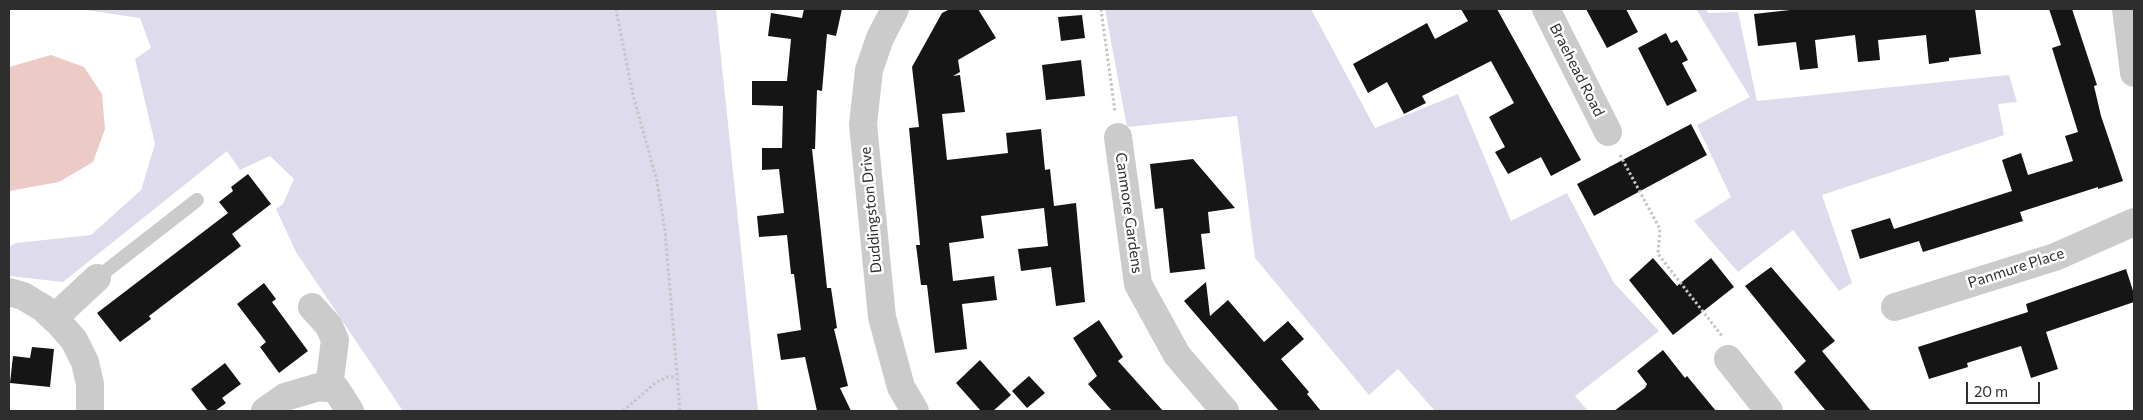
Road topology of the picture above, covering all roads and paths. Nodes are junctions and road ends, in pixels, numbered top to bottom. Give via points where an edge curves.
1 (616, 9) edge
2 (895, 9) edge
3 (1101, 9) edge
4 (1546, 9) edge
5 (2126, 9) edge
6 (2134, 73) edge
7 (1608, 132) joint
8 (1118, 138) joint
9 (197, 200) dead end
10 (2134, 222) edge
11 (98, 278) joint
12 (9, 292) edge
13 (312, 307) dead end
14 (1895, 307) dead end
15 (54, 318) junction
16 (1728, 359) joint
17 (676, 377) junction
18 (329, 387) junction
19 (90, 411) edge
20 (265, 411) edge
21 (350, 411) edge
22 (623, 411) edge
23 (680, 411) edge
24 (915, 411) edge
25 (1225, 411) edge
26 (1769, 411) edge

1 - 17 path via 665,230
2 - 24 street, Duddingston Drive via 880,38 870,70 864,124 882,317 901,387
3 - 8 path
4 - 7 street, Braehead Road
5 - 6 street
7 - 16 path via 1660,229 1658,254 1722,333
8 - 25 street, Canmore Gardens via 1138,284 1177,355
9 - 11 lane
10 - 14 street, Panmure Place via 2055,258
11 - 15 street
12 - 15 street via 23,296
13 - 18 street via 329,326 335,340
15 - 19 street via 74,340 85,362 90,384
16 - 26 street
17 - 22 path via 655,383
17 - 23 path
18 - 20 street via 285,397
18 - 21 street via 336,389

